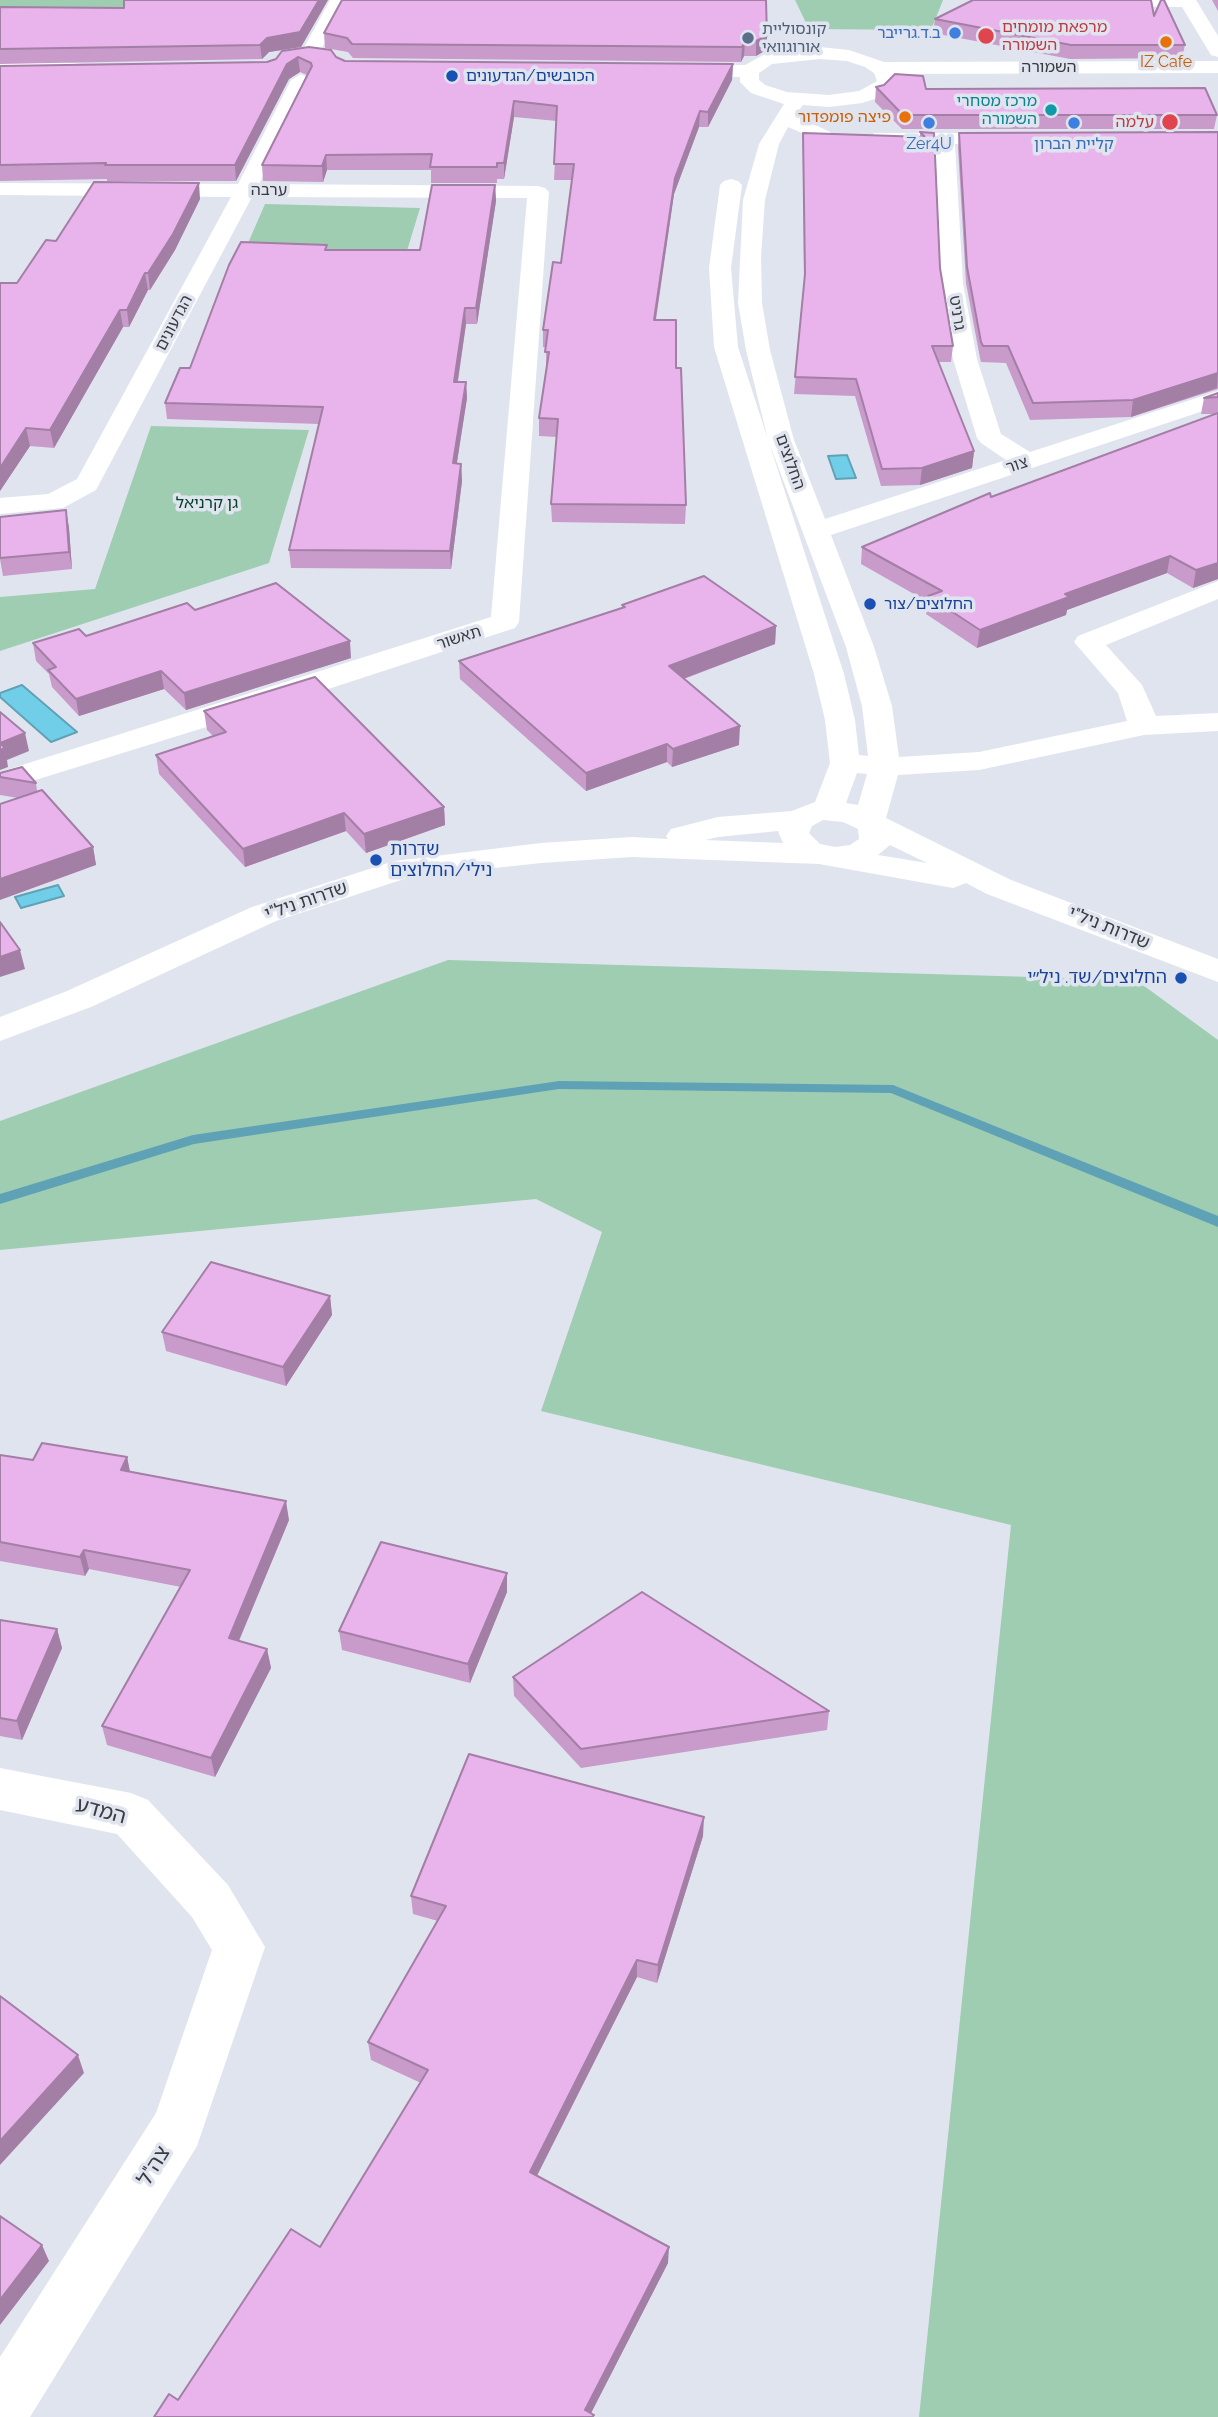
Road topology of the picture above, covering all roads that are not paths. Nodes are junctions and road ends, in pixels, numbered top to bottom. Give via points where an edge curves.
1 (339, 0) edge
2 (1063, 0) edge
3 (1187, 1) edge
4 (1216, 44) edge
5 (310, 53) junction
6 (285, 56) edge
7 (333, 56) edge
8 (0, 62) edge
9 (1218, 67) edge
10 (666, 70) edge
11 (749, 71) junction
12 (884, 72) junction
13 (0, 73) edge
14 (277, 76) edge
15 (1218, 77) edge
16 (326, 78) edge
17 (301, 80) junction
18 (784, 104) junction
19 (864, 137) edge
20 (945, 139) junction
21 (1027, 139) edge
22 (769, 144) junction
23 (0, 189) edge
24 (246, 189) junction
25 (538, 192) joint
26 (1218, 398) edge
27 (1028, 461) junction
28 (0, 506) edge
29 (816, 531) junction
30 (1218, 589) edge
31 (1218, 722) edge
32 (1144, 726) junction
33 (845, 763) junction
34 (885, 767) junction
35 (0, 782) edge
36 (813, 815) junction
37 (869, 822) junction
38 (632, 847) junction
39 (827, 855) junction
40 (999, 887) junction
41 (1218, 971) edge
42 (0, 1030) edge
43 (0, 1789) edge
44 (210, 1901) joint
45 (0, 2412) edge

1 - 5 street
2 - 3 street
3 - 4 street
5 - 6 street
5 - 7 street
8 - 13 street via 101,71
9 - 12 street, השמורה
10 - 11 street
11 - 12 street via 767,59 800,53 861,59
11 - 18 street via 750,82
12 - 15 street, השמורה via 1055,80
12 - 18 street via 883,87 862,97
14 - 17 street
16 - 17 street
17 - 24 street, הגדעונים
18 - 22 street, החלוצים
18 - 22 street via 830,136
18 - 33 street, החלוצים via 755,125 730,186 720,268 726,348 829,674
19 - 20 street
20 - 21 street
20 - 27 street, גרניט via 952,283 965,359 990,439
22 - 29 street, החלוצים via 754,200 750,303 781,440
23 - 24 street, ערבה
24 - 25 street, ערבה
24 - 28 street, הגדעונים via 87,484 54,502
25 - 35 street, תאשור via 505,622
26 - 27 street, צור
27 - 29 street, צור
29 - 34 street, החלוצים via 860,647 877,706
30 - 32 street via 1088,642 1132,691
31 - 32 street
32 - 34 street via 979,761
33 - 34 street
33 - 36 street, החלוצים
34 - 37 street, החלוצים
36 - 37 street, שדרות ניל"י via 851,813
36 - 38 street, שדרות ניל"י via 718,827
36 - 39 street via 793,833 795,839 801,846
37 - 39 street, החלוצים via 875,843 859,853
37 - 40 street, שדרות ניל"י
38 - 39 street, שדרות ניל"י
38 - 42 street, שדרות ניל"י via 406,868 264,914
39 - 40 street, שדרות ניל"י
40 - 41 street, שדרות ניל"י
43 - 44 street, המדע via 131,1815
44 - 45 street, צה"ל via 239,1947 178,2127

